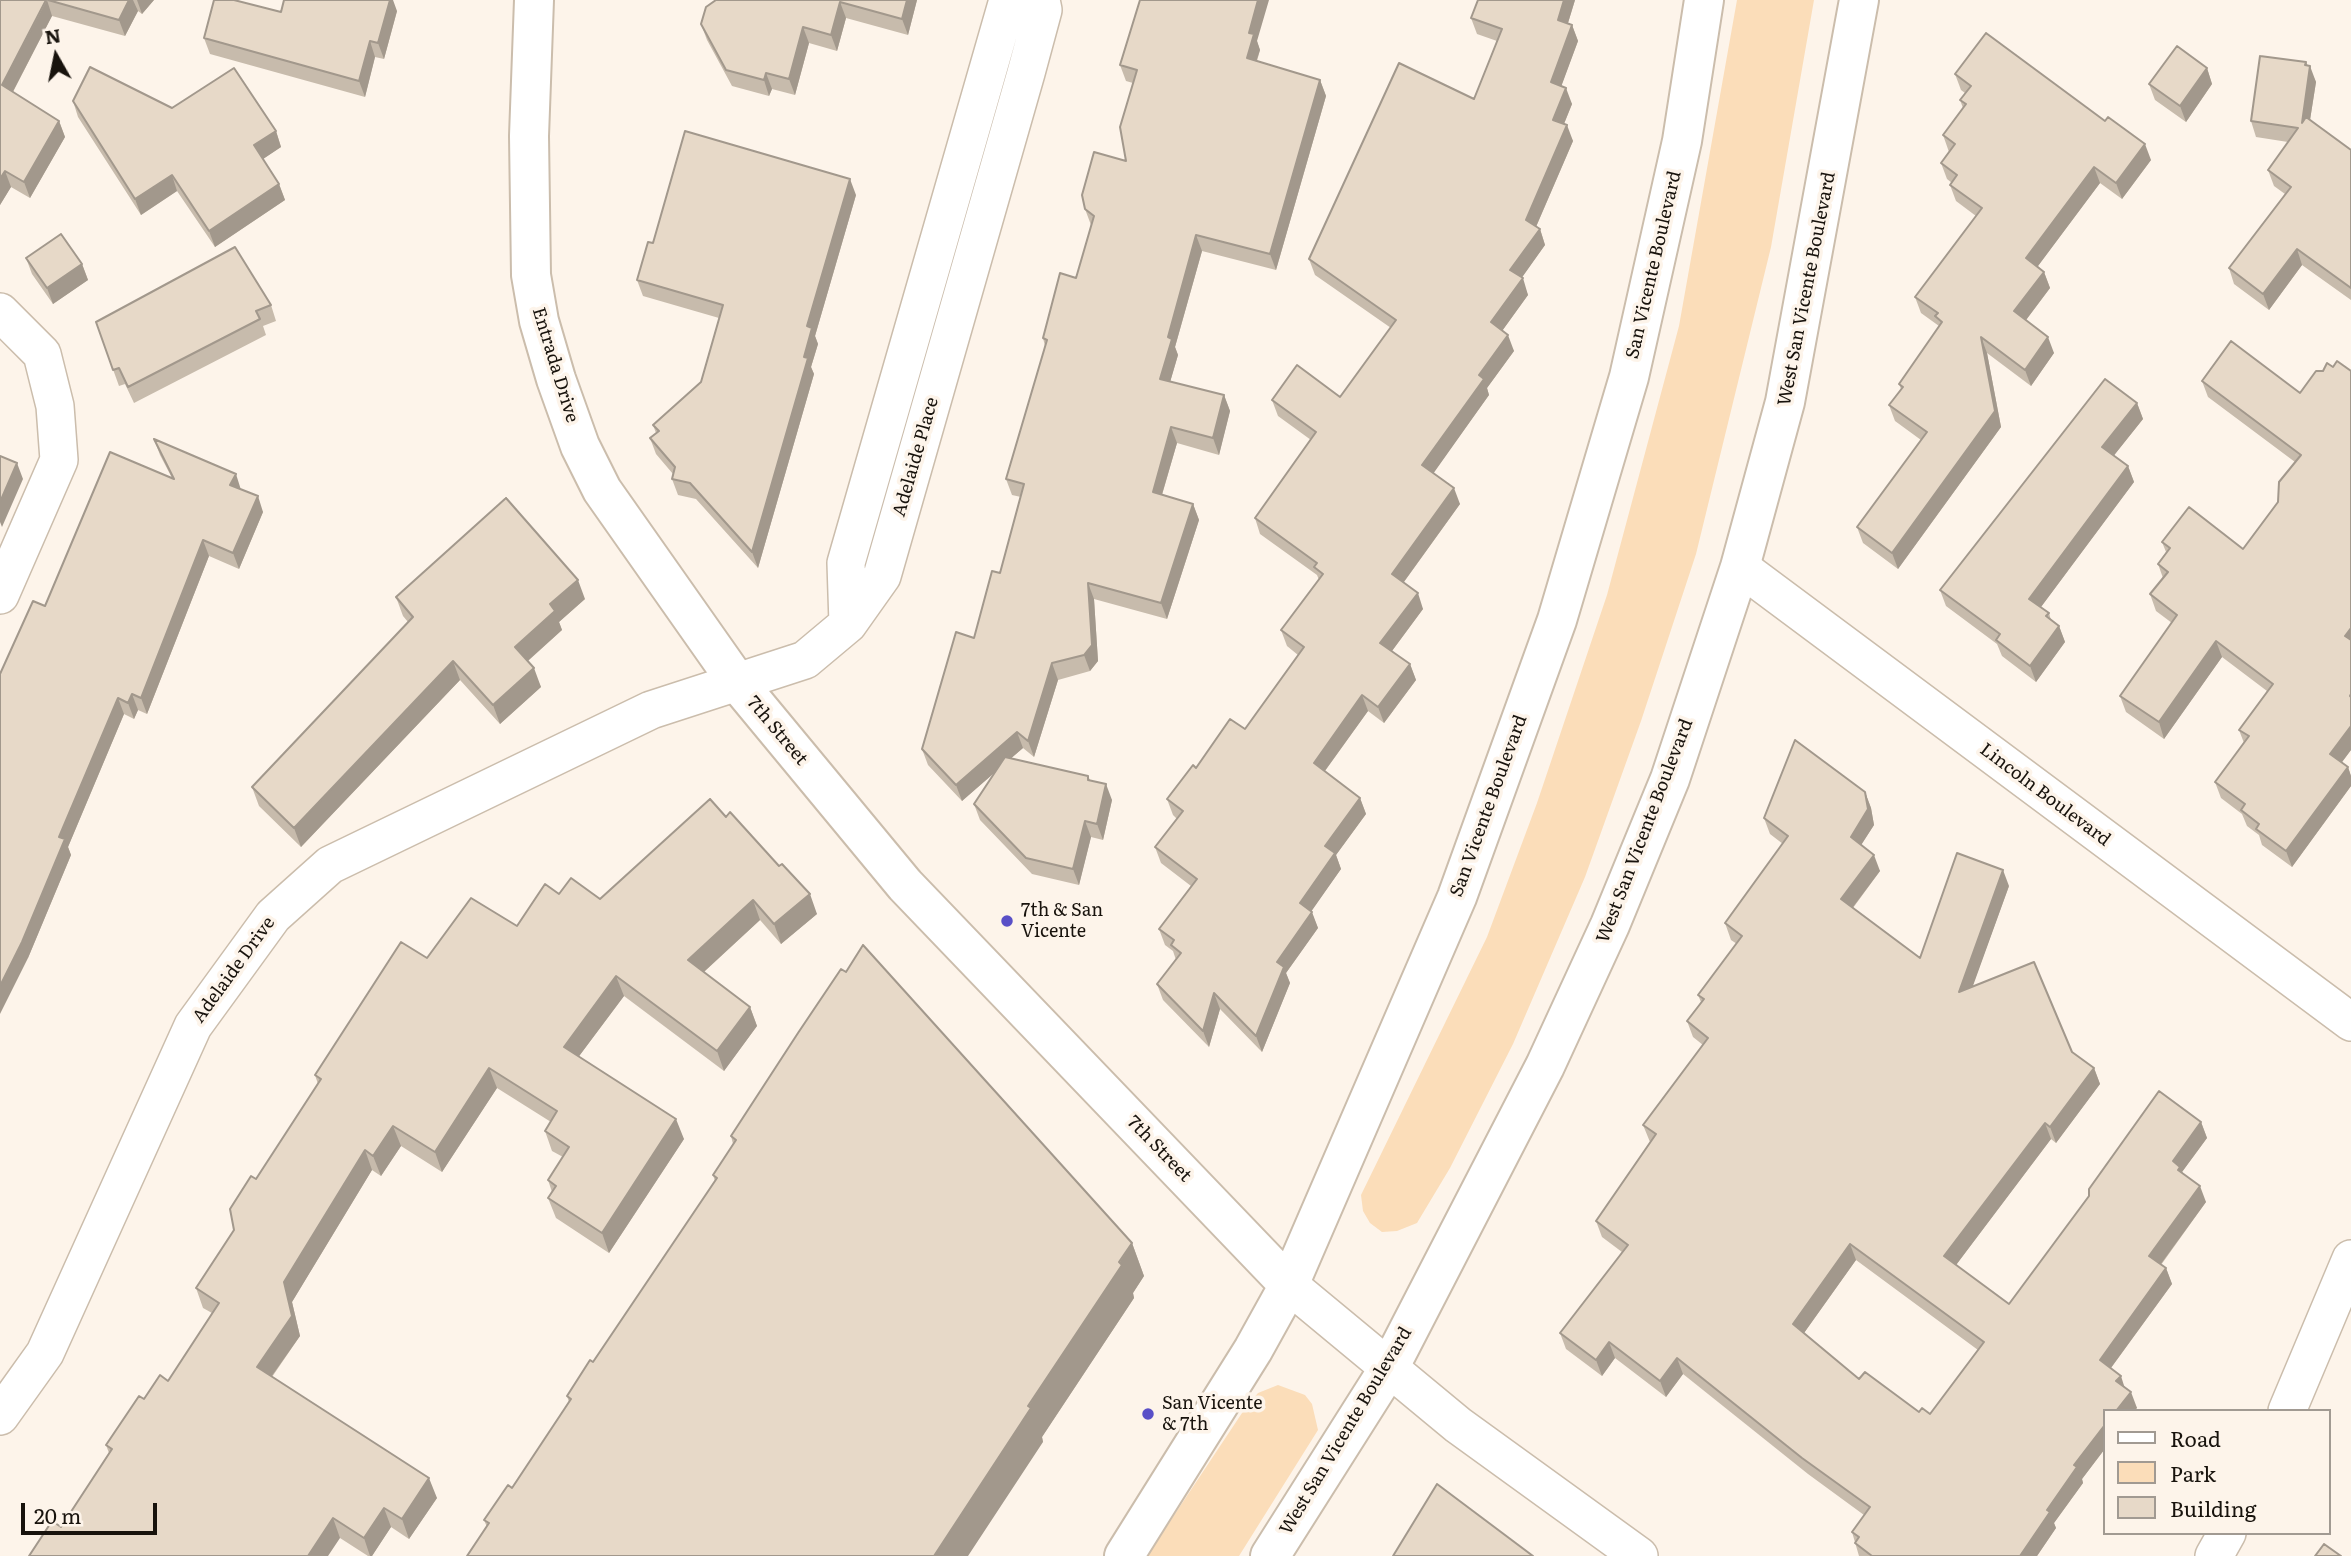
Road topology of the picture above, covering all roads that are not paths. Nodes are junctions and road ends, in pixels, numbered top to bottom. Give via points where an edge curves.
1 (534, 0) edge
2 (1008, 0) edge
3 (1041, 0) edge
4 (1704, 0) edge
5 (1859, 0) edge
6 (929, 274) junction
7 (966, 282) junction
8 (0, 312) edge
9 (1740, 567) junction
10 (0, 595) edge
11 (848, 624) junction
12 (737, 682) junction
13 (2351, 1022) edge
14 (2351, 1259) edge
15 (1289, 1285) junction
16 (1389, 1368) junction
17 (2288, 1409) edge
18 (0, 1416) edge
19 (2226, 1535) edge
20 (1124, 1556) edge
21 (1269, 1556) edge
22 (1639, 1556) edge
23 (2214, 1556) edge

1 - 12 main road, Entrada Drive via 528,206 531,275 539,321 580,446 602,490
2 - 6 street
3 - 7 street, Adelaide Place via 1043,10
4 - 15 main road, San Vicente Boulevard via 1682,141 1629,377 1557,621 1457,897
5 - 9 main road, West San Vicente Boulevard via 1785,402
6 - 7 street
6 - 11 street via 846,563
7 - 11 street, Adelaide Place via 882,576
8 - 10 street via 42,354 55,406 59,460
9 - 13 street, Lincoln Boulevard
9 - 16 main road, West San Vicente Boulevard via 1670,779 1610,925 1545,1066
11 - 12 street, Adelaide Place via 805,660
12 - 15 main road, 7th Street via 905,885
12 - 18 street, Adelaide Drive via 651,710 330,864 272,916 192,1026 45,1353
14 - 17 street
15 - 16 street, 7th Street
15 - 20 main road, San Vicente Boulevard
16 - 21 main road, West San Vicente Boulevard
16 - 22 street, 7th Street via 1458,1425
19 - 23 street

